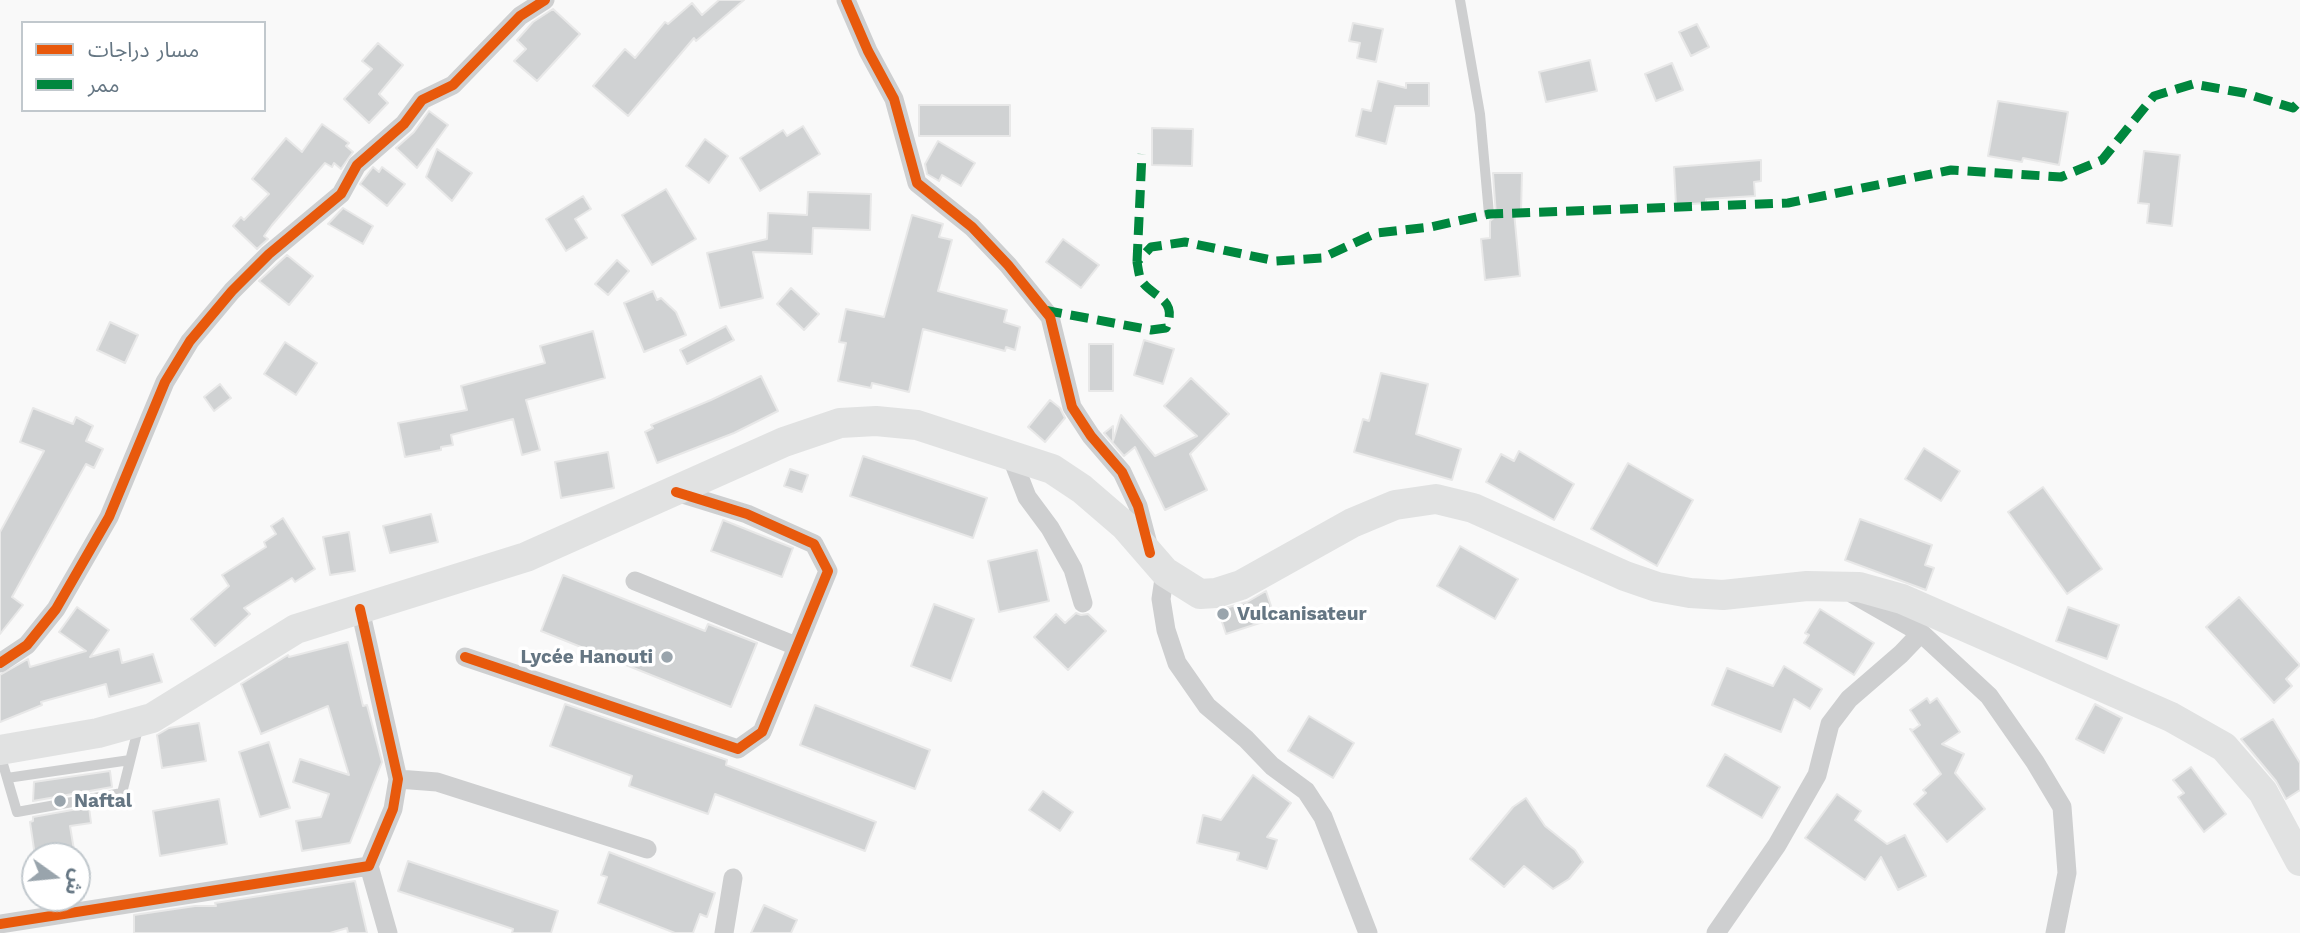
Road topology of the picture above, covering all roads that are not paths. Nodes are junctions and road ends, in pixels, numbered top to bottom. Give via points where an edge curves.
1 (545, 0) edge
2 (846, 0) edge
3 (1460, 0) edge
4 (1489, 214) dead end
5 (1011, 456) junction
6 (676, 492) junction
7 (1158, 562) junction
8 (635, 581) dead end
9 (1840, 587) junction
10 (1083, 603) dead end
11 (360, 609) junction
12 (1921, 633) junction
13 (796, 646) junction
14 (465, 657) dead end
15 (0, 663) edge
16 (140, 721) junction
17 (2, 760) edge
18 (131, 760) junction
19 (398, 779) junction
20 (647, 849) dead end
21 (2300, 861) edge
22 (369, 866) junction
23 (733, 878) dead end
24 (0, 924) edge
25 (387, 933) edge
26 (724, 933) edge
27 (1368, 933) edge
28 (1716, 933) edge
29 (2055, 933) edge

1 - 15 street via 520,16 453,85 422,100 404,124 358,165 341,194 269,254 190,341 164,382 109,517 56,609 27,645
2 - 7 street via 894,99 917,183 972,227 1050,317 1072,407 1122,472
3 - 4 lane via 1480,114
5 - 6 main road via 917,425 840,423 784,442
5 - 7 main road via 1052,469 1082,489
5 - 10 street via 1027,497 1051,528 1073,569
6 - 11 main road via 526,557
6 - 13 street via 747,514 814,544 828,570
7 - 9 main road via 1200,594 1216,593 1241,585 1352,523 1395,505 1436,499 1473,508 1657,587 1723,595
7 - 27 street via 1166,630 1177,663 1207,706 1306,791 1323,817
8 - 13 street
9 - 12 street
9 - 21 main road via 1859,587 1914,604 2171,717 2224,747 2263,792
11 - 16 main road via 296,629 192,695
11 - 19 street
12 - 28 street via 1849,699 1830,724 1817,775 1777,845
12 - 29 street via 1989,696 2062,807 2067,873
13 - 14 street via 762,732 738,750
16 - 17 main road
16 - 18 lane
17 - 18 lane
17 - 18 lane via 17,812 122,793
19 - 20 street via 438,782
19 - 22 street via 393,809
22 - 24 street
22 - 25 street
23 - 26 street

